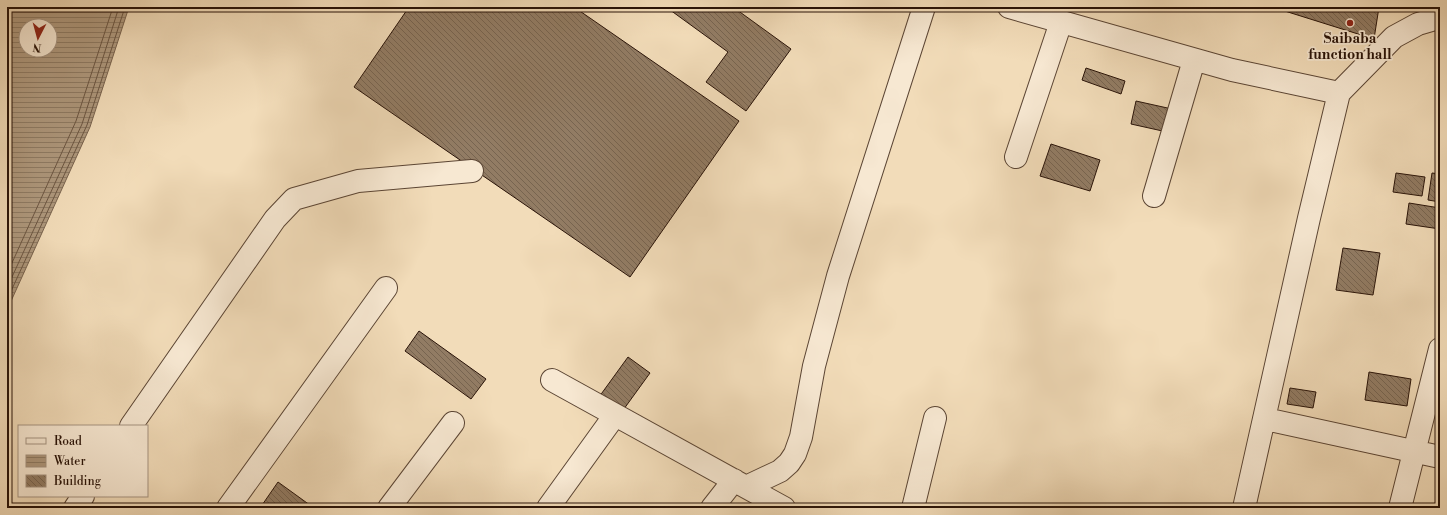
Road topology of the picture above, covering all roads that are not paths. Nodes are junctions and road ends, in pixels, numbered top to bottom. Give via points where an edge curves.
1 (924, 7) edge
2 (1009, 7) edge
3 (1440, 19) edge
4 (1061, 22) junction
5 (1194, 60) junction
6 (1339, 93) junction
7 (1016, 157) dead end
8 (472, 171) dead end
9 (1154, 196) dead end
10 (386, 288) dead end
11 (1440, 349) edge
12 (552, 380) dead end
13 (615, 415) junction
14 (935, 418) dead end
15 (1265, 419) junction
16 (453, 423) dead end
17 (132, 425) edge
18 (1413, 452) junction
19 (1440, 458) edge
20 (740, 484) junction
21 (82, 497) edge
22 (75, 508) edge
23 (228, 508) edge
24 (389, 508) edge
25 (548, 508) edge
26 (712, 508) edge
27 (784, 508) edge
28 (913, 508) edge
29 (1244, 508) edge
30 (1400, 508) edge

1 - 20 street via 838,276 814,366 801,437 795,454 780,471
2 - 4 street
3 - 6 street via 1418,24 1394,37
4 - 5 street
4 - 7 street
5 - 6 street
5 - 9 street
6 - 15 street
8 - 17 street via 358,181 294,199 274,219
10 - 23 street
11 - 18 street
12 - 13 street
13 - 20 street
13 - 25 street
14 - 28 street
15 - 18 street
15 - 29 street
16 - 24 street
18 - 19 street
18 - 30 street
20 - 26 street
20 - 27 street
21 - 22 street

